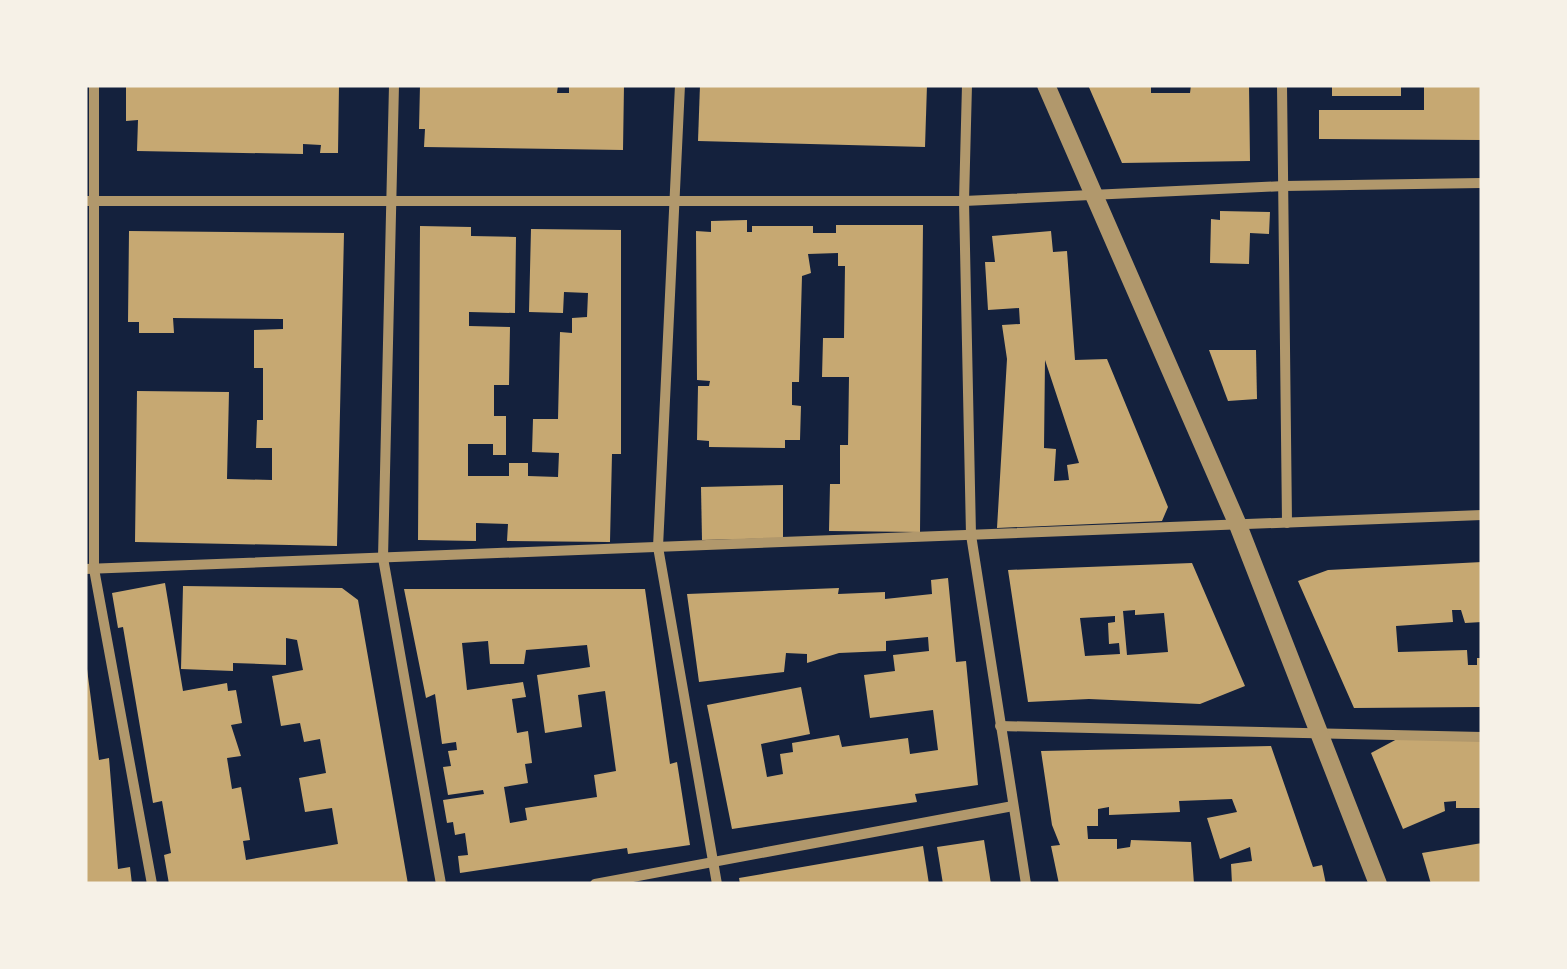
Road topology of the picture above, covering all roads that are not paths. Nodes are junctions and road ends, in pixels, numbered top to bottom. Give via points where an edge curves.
1 (94, 85) edge
2 (394, 85) edge
3 (680, 85) edge
4 (967, 85) edge
5 (1046, 85) edge
6 (1282, 85) edge
7 (1482, 183) edge
8 (1284, 186) junction
9 (1093, 197) junction
10 (678, 200) junction
11 (90, 201) edge
12 (964, 201) junction
13 (391, 202) junction
14 (90, 390) edge
15 (1482, 515) edge
16 (1286, 523) junction
17 (1238, 524) junction
18 (970, 535) junction
19 (658, 547) junction
20 (384, 558) junction
21 (90, 569) edge
22 (1000, 726) junction
23 (1317, 737) junction
24 (1482, 737) edge
25 (1014, 806) junction
26 (713, 862) junction
27 (152, 884) edge
28 (441, 884) edge
29 (595, 884) edge
30 (717, 884) edge
31 (1026, 884) edge
32 (1378, 884) edge

1 - 11 street
2 - 13 street
3 - 10 street
4 - 12 street
5 - 9 street
6 - 8 street
7 - 8 street
8 - 9 street
8 - 16 street
9 - 12 street
9 - 17 street
10 - 12 street
10 - 13 street
10 - 19 street
11 - 13 street
11 - 14 street
12 - 18 street
13 - 20 street
14 - 21 street
15 - 16 street
16 - 17 street
17 - 18 street
17 - 23 street
18 - 19 street
18 - 22 street
19 - 20 street
19 - 26 street
20 - 21 street
20 - 28 street
21 - 27 street
22 - 23 street
22 - 25 street
23 - 24 street
23 - 32 street
25 - 26 street
25 - 31 street
26 - 29 street
26 - 30 street

